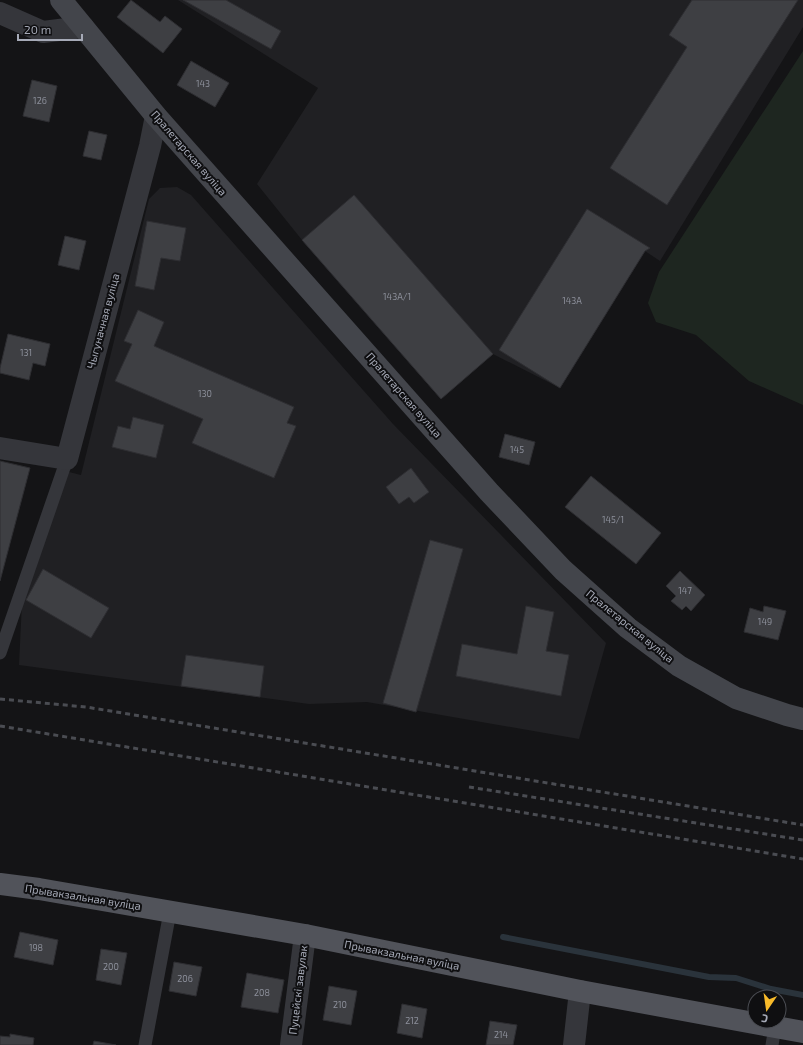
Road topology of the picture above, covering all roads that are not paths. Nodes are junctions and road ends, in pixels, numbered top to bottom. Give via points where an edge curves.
1 (61, 0) edge
2 (0, 12) edge
3 (83, 27) junction
4 (156, 116) junction
5 (0, 448) edge
6 (67, 459) junction
7 (0, 653) edge
8 (803, 719) edge
9 (0, 886) edge
10 (170, 912) junction
11 (305, 936) junction
12 (580, 991) junction
13 (803, 1032) edge
14 (774, 1036) edge
15 (145, 1045) edge
16 (291, 1045) edge
17 (574, 1045) edge

1 - 3 main road, Пралетарская вуліца
2 - 3 street via 43,32
3 - 4 main road, Пралетарская вуліца
4 - 6 street, Чыгуначная вуліца
4 - 8 main road, Пралетарская вуліца via 489,492 563,570 628,628 679,666 736,698
5 - 6 street
6 - 7 lane
9 - 10 main road, Прывакзальная вуліца via 39,889
10 - 11 main road, Прывакзальная вуліца
10 - 15 lane
11 - 12 main road, Прывакзальная вуліца
11 - 16 street, Пуцейскі завулак
12 - 14 main road, Прывакзальная вуліца
12 - 17 street
13 - 14 main road, Прывакзальная вуліца

